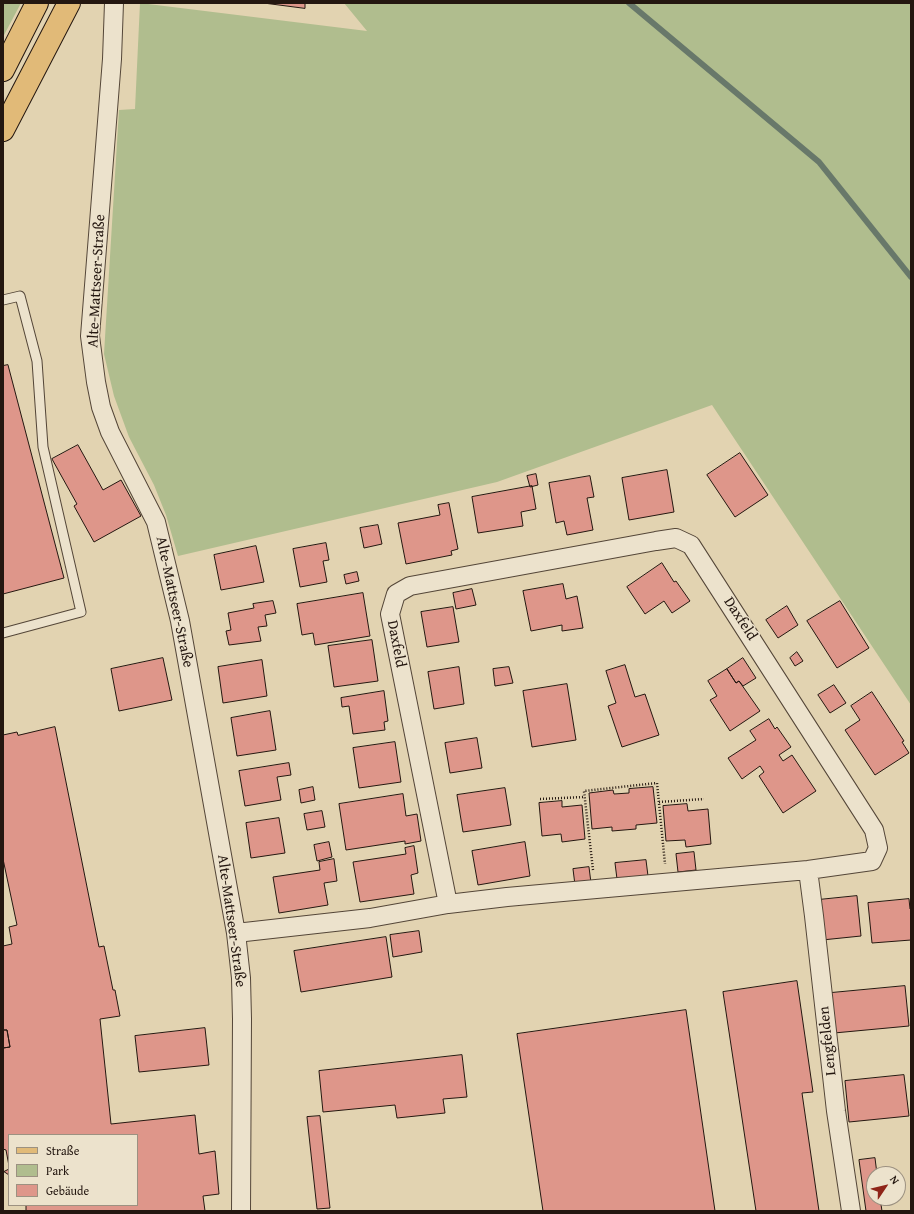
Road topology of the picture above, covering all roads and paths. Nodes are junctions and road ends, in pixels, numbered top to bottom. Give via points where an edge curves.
1 (37, 3) edge
2 (69, 3) edge
3 (114, 3) edge
4 (3, 70) edge
5 (3, 130) edge
6 (3, 300) edge
7 (3, 633) edge
8 (584, 796) junction
9 (540, 799) dead end
10 (704, 799) dead end
11 (659, 802) junction
12 (808, 870) junction
13 (667, 882) junction
14 (595, 889) junction
15 (448, 904) junction
16 (236, 933) junction
17 (241, 1211) edge
18 (851, 1211) edge

1 - 4 main road
2 - 5 main road
3 - 16 street, Alte-Mattseer-Straße via 112,59 90,336 96,382 110,432 156,522 180,621
6 - 7 lane via 20,296 37,361 43,447 81,612
8 - 9 path
8 - 11 path via 584,790 657,783
8 - 14 path
10 - 11 path
11 - 13 path
12 - 13 street, Daxfeld
12 - 15 street, Daxfeld via 872,861 878,848 874,830 691,545 676,538 410,586 396,594 390,614
12 - 18 street, Lengfelden via 836,1111
13 - 14 street, Daxfeld
14 - 15 street, Daxfeld
15 - 16 street, Daxfeld via 370,918
16 - 17 street, Alte-Mattseer-Straße via 242,1019

